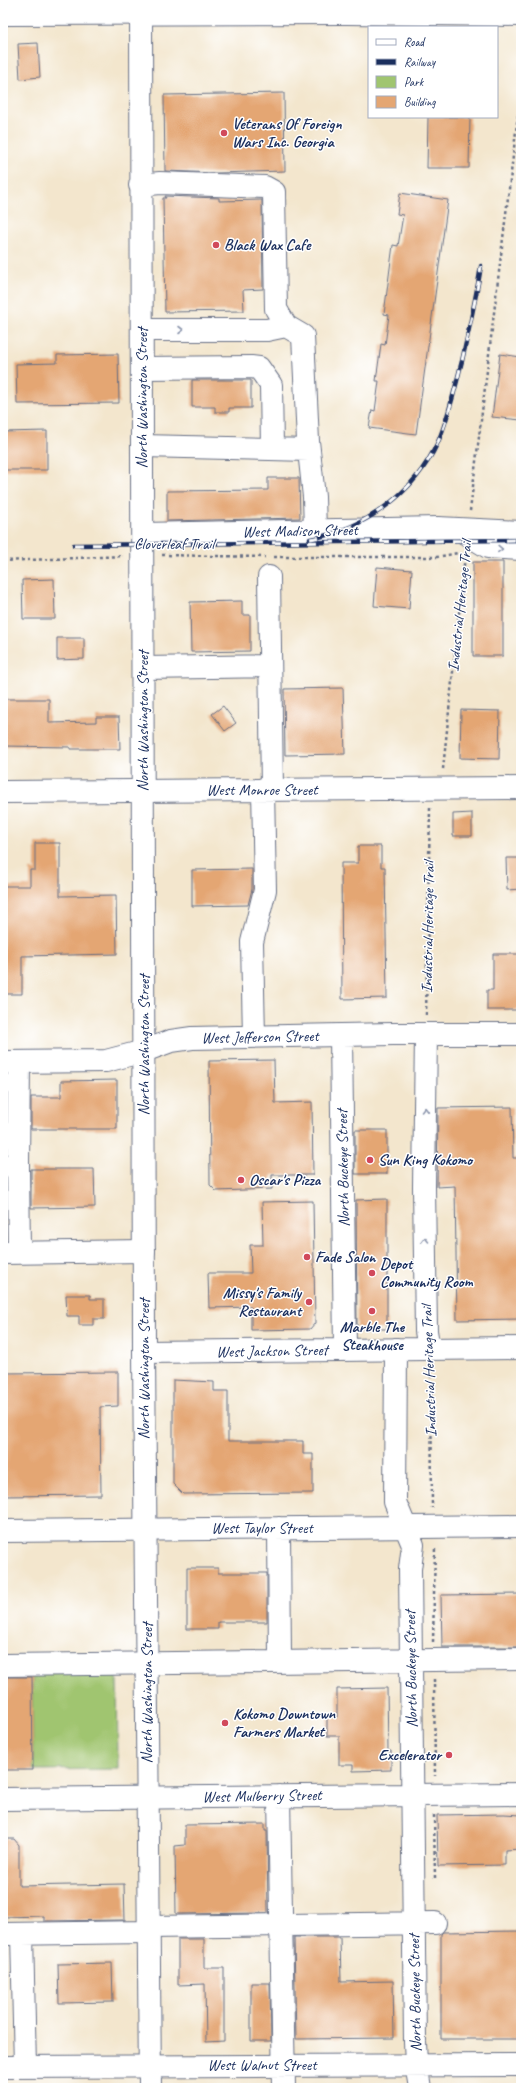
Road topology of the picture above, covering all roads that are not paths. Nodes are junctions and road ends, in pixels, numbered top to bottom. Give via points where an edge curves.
1 (141, 8) edge
2 (279, 8) edge
3 (494, 9) edge
4 (3, 14) edge
5 (521, 15) edge
6 (140, 184) junction
7 (286, 326) junction
8 (142, 330) junction
9 (142, 368) junction
10 (142, 446) junction
11 (272, 448) junction
12 (309, 450) junction
13 (463, 529) junction
14 (315, 530) junction
15 (521, 532) edge
16 (143, 544) junction
17 (521, 549) edge
18 (269, 577) dead end
19 (270, 666) junction
20 (143, 668) junction
21 (521, 788) edge
22 (267, 789) junction
23 (143, 791) junction
24 (3, 792) edge
25 (341, 1034) junction
26 (426, 1034) junction
27 (521, 1034) edge
28 (254, 1037) junction
29 (144, 1052) junction
30 (11, 1062) edge
31 (11, 1166) edge
32 (144, 1251) junction
33 (11, 1253) edge
34 (521, 1348) edge
35 (396, 1349) junction
36 (429, 1349) junction
37 (345, 1350) junction
38 (144, 1352) junction
39 (521, 1526) edge
40 (406, 1527) junction
41 (279, 1528) junction
42 (145, 1529) junction
43 (3, 1530) edge
44 (521, 1659) edge
45 (411, 1660) junction
46 (280, 1661) junction
47 (146, 1663) junction
48 (3, 1665) edge
49 (521, 1794) edge
50 (414, 1795) junction
51 (279, 1796) junction
52 (148, 1797) junction
53 (3, 1799) edge
54 (424, 1923) junction
55 (281, 1925) junction
56 (148, 1930) junction
57 (12, 1934) edge
58 (416, 2064) junction
59 (149, 2065) junction
60 (283, 2065) junction
61 (521, 2065) edge
62 (3, 2067) edge
63 (25, 2067) junction
64 (150, 2088) edge
65 (284, 2088) edge
66 (420, 2088) edge

1 - 2 street
1 - 4 street
1 - 6 street, North Washington Street
2 - 3 street
3 - 5 street
6 - 7 street via 265,186 274,192 276,309
6 - 8 street, North Washington Street
8 -> 7 street via 267,330
7 - 12 street via 303,336
8 - 9 street, North Washington Street
9 - 10 street, North Washington Street
9 - 11 street via 259,368 271,385
10 - 11 street
10 - 16 street, North Washington Street
11 - 12 street
12 - 14 street
13 - 14 street, West Madison Street
13 - 15 street, West Madison Street
13 -> 17 street, West Madison Street via 488,547
14 - 16 street, West Madison Street
16 - 20 street, North Washington Street
18 - 19 street
19 - 20 street
19 - 22 street
20 - 23 street, North Washington Street
21 - 22 street, West Monroe Street
22 - 23 street, West Monroe Street
22 - 28 street via 265,890 252,942
23 - 24 street, West Monroe Street
23 - 29 street, North Washington Street
25 - 26 street, West Jefferson Street
25 - 28 street, West Jefferson Street
25 - 37 street, North Buckeye Street
26 - 27 street, West Jefferson Street
36 -> 26 street, Industrial Heritage Trail via 426,1331 424,1187
28 - 29 street, West Jefferson Street via 185,1039 171,1041
29 - 30 street, West Jefferson Street via 106,1061
29 - 32 street, North Washington Street
30 - 31 street
31 - 33 street
32 - 33 street
32 - 38 street, North Washington Street
34 - 36 street, West Jackson Street
35 - 36 street, West Jackson Street
35 - 37 street, West Jackson Street
35 - 40 street, North Buckeye Street via 395,1502
37 - 38 street, West Jackson Street
38 - 42 street, North Washington Street
39 - 40 street, West Taylor Street
40 - 41 street, West Taylor Street
40 - 45 street, North Buckeye Street via 412,1545
41 - 42 street, West Taylor Street
41 - 46 street
42 - 43 street, West Taylor Street
42 - 47 street, North Washington Street
44 - 45 street
45 - 46 street
45 - 50 street, North Buckeye Street
46 - 47 street
47 - 48 street
47 - 52 street, North Washington Street
49 - 50 street, West Mulberry Street
50 - 51 street, West Mulberry Street
50 - 54 street, North Buckeye Street
51 - 52 street, West Mulberry Street
51 - 55 street
52 - 53 street, West Mulberry Street
52 - 56 street, North Washington Street
54 - 55 street
54 - 58 street, North Buckeye Street
55 - 56 street
55 - 60 street
56 - 57 street
56 - 59 street, North Washington Street
57 - 63 street
58 - 60 street, West Walnut Street
58 - 61 street, West Walnut Street
58 - 66 street, North Buckeye Street
59 - 60 street, West Walnut Street
59 - 63 street, West Walnut Street
59 - 64 street, North Washington Street
60 - 65 street
62 - 63 street, West Walnut Street

